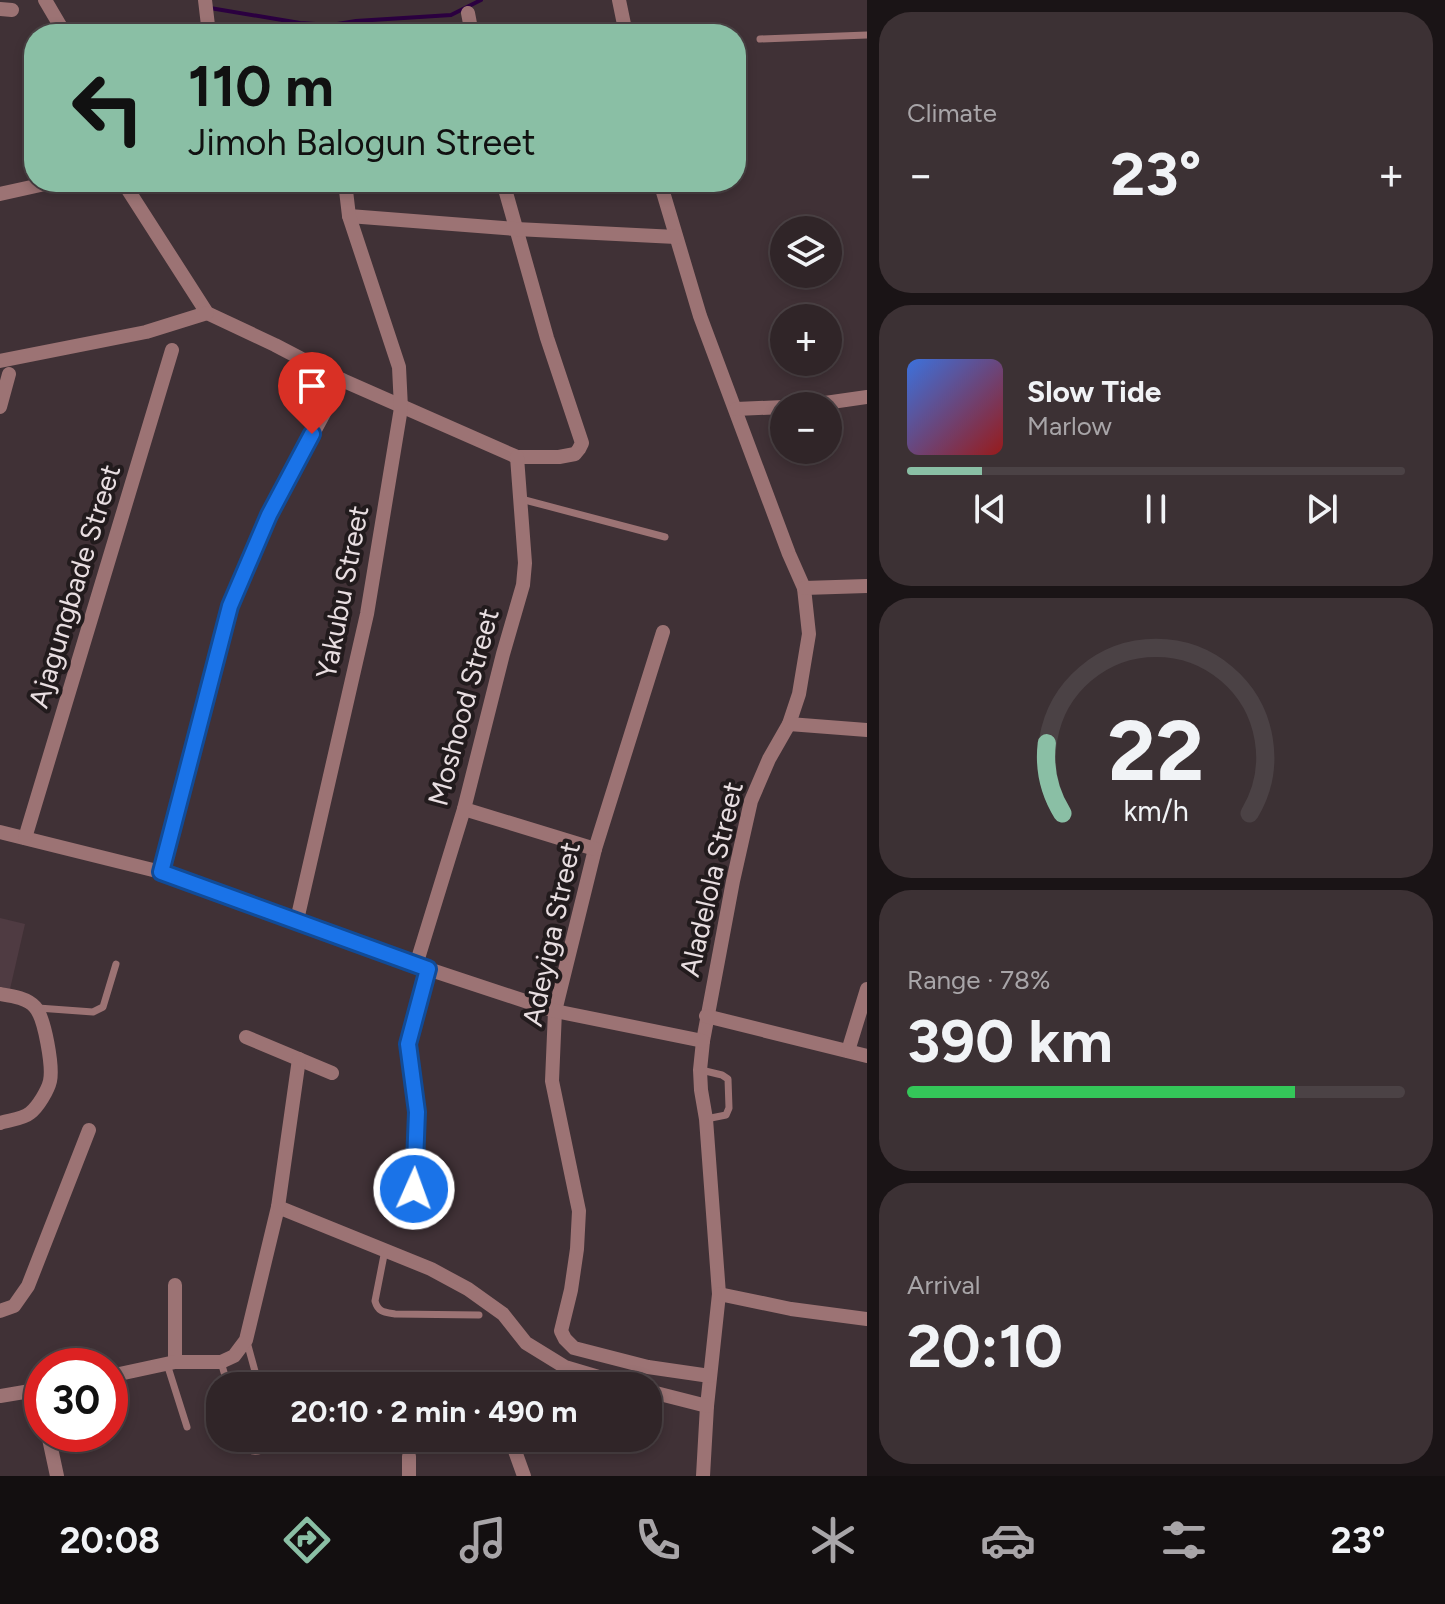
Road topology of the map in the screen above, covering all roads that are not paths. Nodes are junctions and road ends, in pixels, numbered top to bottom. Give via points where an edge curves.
1 (45, 0) edge
2 (205, 0) edge
3 (619, 0) edge
4 (468, 13) dead end
5 (59, 24) edge
6 (208, 24) edge
7 (470, 24) edge
8 (624, 24) edge
9 (867, 35) edge
10 (760, 39) dead end
11 (24, 189) edge
12 (129, 192) edge
13 (346, 192) edge
14 (506, 192) edge
15 (663, 192) edge
16 (0, 194) edge
17 (349, 216) junction
18 (516, 229) junction
19 (676, 237) junction
20 (207, 313) junction
21 (172, 350) dead end
22 (0, 361) edge
23 (9, 374) dead end
24 (342, 380) junction
25 (867, 397) edge
26 (842, 401) edge
27 (0, 407) edge
28 (401, 408) junction
29 (770, 408) edge
30 (736, 409) junction
31 (517, 457) junction
32 (519, 498) junction
33 (665, 537) dead end
34 (867, 586) edge
35 (804, 588) junction
36 (663, 632) dead end
37 (789, 724) junction
38 (867, 730) edge
39 (464, 809) junction
40 (0, 832) edge
41 (25, 838) junction
42 (595, 849) junction
43 (161, 872) junction
44 (297, 920) junction
45 (116, 964) dead end
46 (422, 967) junction
47 (867, 989) edge
48 (0, 994) edge
49 (36, 1008) junction
50 (555, 1011) junction
51 (706, 1016) junction
52 (246, 1037) dead end
53 (703, 1041) junction
54 (848, 1051) junction
55 (867, 1056) edge
56 (299, 1059) junction
57 (700, 1070) junction
58 (332, 1073) dead end
59 (706, 1119) junction
60 (0, 1123) edge
61 (89, 1130) dead end
62 (414, 1189) dead end
63 (278, 1207) junction
64 (385, 1250) junction
65 (175, 1285) dead end
66 (719, 1294) junction
67 (0, 1311) edge
68 (479, 1315) dead end
69 (867, 1319) edge
70 (246, 1340) junction
71 (221, 1362) junction
72 (171, 1363) junction
73 (128, 1372) edge
74 (224, 1372) edge
75 (255, 1372) edge
76 (582, 1372) edge
77 (710, 1376) junction
78 (24, 1392) edge
79 (662, 1395) edge
80 (0, 1396) edge
81 (707, 1406) junction
82 (187, 1427) dead end
83 (52, 1452) edge
84 (515, 1452) edge
85 (409, 1456) dead end
86 (57, 1476) edge
87 (409, 1476) edge
88 (524, 1476) edge
89 (703, 1476) edge

1 - 5 street
2 - 6 street
3 - 8 street
4 - 7 street
9 - 10 lane
11 - 16 street
12 - 20 street
13 - 17 street, Yakubu Street
14 - 18 street
15 - 19 street, Aladelola Street
17 - 18 street
17 - 28 street, Yakubu Street via 399,367
18 - 19 street
18 - 31 street via 582,443 575,454
19 - 30 street, Aladelola Street
20 - 22 street via 146,332
20 - 24 street
21 - 41 street, Ajagungbade Street
23 - 27 street
24 - 28 street
24 - 43 street via 269,515 230,606
25 - 26 street
28 - 31 street
28 - 44 street, Yakubu Street via 367,614
29 - 30 street
30 - 35 street, Aladelola Street
31 - 32 street, Moshood Street
32 - 33 lane
32 - 39 street, Moshood Street via 523,585
34 - 35 street
35 - 37 street, Aladelola Street via 809,634
36 - 42 street, Adeyiga Street
37 - 38 street
37 - 51 street, Aladelola Street via 751,801
39 - 42 street
39 - 46 street, Moshood Street
40 - 41 street
41 - 43 street
42 - 50 street, Adeyiga Street
43 - 44 street
44 - 46 street
45 - 49 lane via 99,1011
46 - 50 street
46 - 62 street, Moshood Street via 408,1044 417,1112
47 - 54 street
48 - 49 street
49 - 60 street via 45,1032 50,1081 29,1114
50 - 53 street
50 - 77 street, Adeyiga Street via 552,1081 579,1211 561,1331 574,1348
51 - 53 street, Aladelola Street
51 - 54 street
52 - 56 street
53 - 57 street, Aladelola Street
54 - 55 street
56 - 58 street
56 - 63 street
57 - 59 street, Aladelola Street
57 - 59 lane via 728,1079 728,1112
59 - 66 street, Aladelola Street
61 - 67 street via 28,1286 14,1306
63 - 64 street
63 - 70 street
64 - 68 lane via 377,1308 395,1314
64 - 76 street via 468,1289 503,1314 526,1343
65 - 72 street
66 - 69 street
66 - 77 street, Aladelola Street
70 - 71 street via 234,1356
70 - 75 lane
71 - 72 street
71 - 74 lane
72 - 73 street
72 - 82 lane
77 - 81 street, Aladelola Street
78 - 80 street
79 - 81 street
81 - 89 street, Aladelola Street
83 - 86 street
84 - 88 street
85 - 87 street

